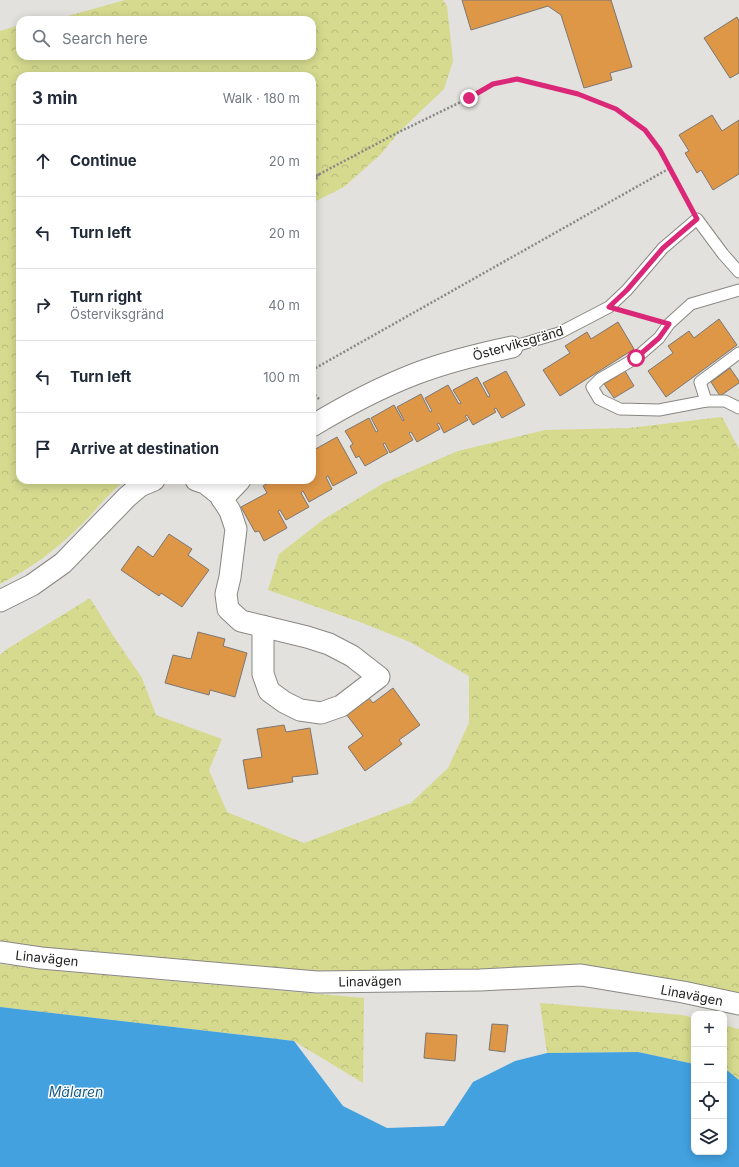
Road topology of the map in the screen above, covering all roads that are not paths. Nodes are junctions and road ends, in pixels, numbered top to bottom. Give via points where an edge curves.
1 (739, 272) edge
2 (739, 290) edge
3 (512, 347) joint
4 (739, 354) edge
5 (706, 401) junction
6 (739, 408) edge
7 (316, 424) edge
8 (145, 484) edge
9 (206, 484) edge
10 (236, 484) edge
11 (222, 499) junction
12 (0, 602) edge
13 (263, 626) junction
14 (0, 952) edge
15 (739, 1004) edge

1 - 3 lane, Österviksgränd via 697,219 663,248 609,307 559,333
2 - 5 lane via 691,304 636,358 600,379 592,387 599,399 620,409 659,410
3 - 7 street, Österviksgränd via 416,374 365,397
4 - 5 lane via 700,382
5 - 6 lane via 725,401
8 - 12 street via 127,497 63,563 32,585
9 - 11 street
10 - 11 street
11 - 13 street via 230,511 236,529 226,594 228,609 241,621
13 - 13 street via 329,644 352,656 379,677 341,706 321,713 300,710 269,690 263,674
14 - 15 street, Linavägen via 41,958 317,982 480,980 580,975

